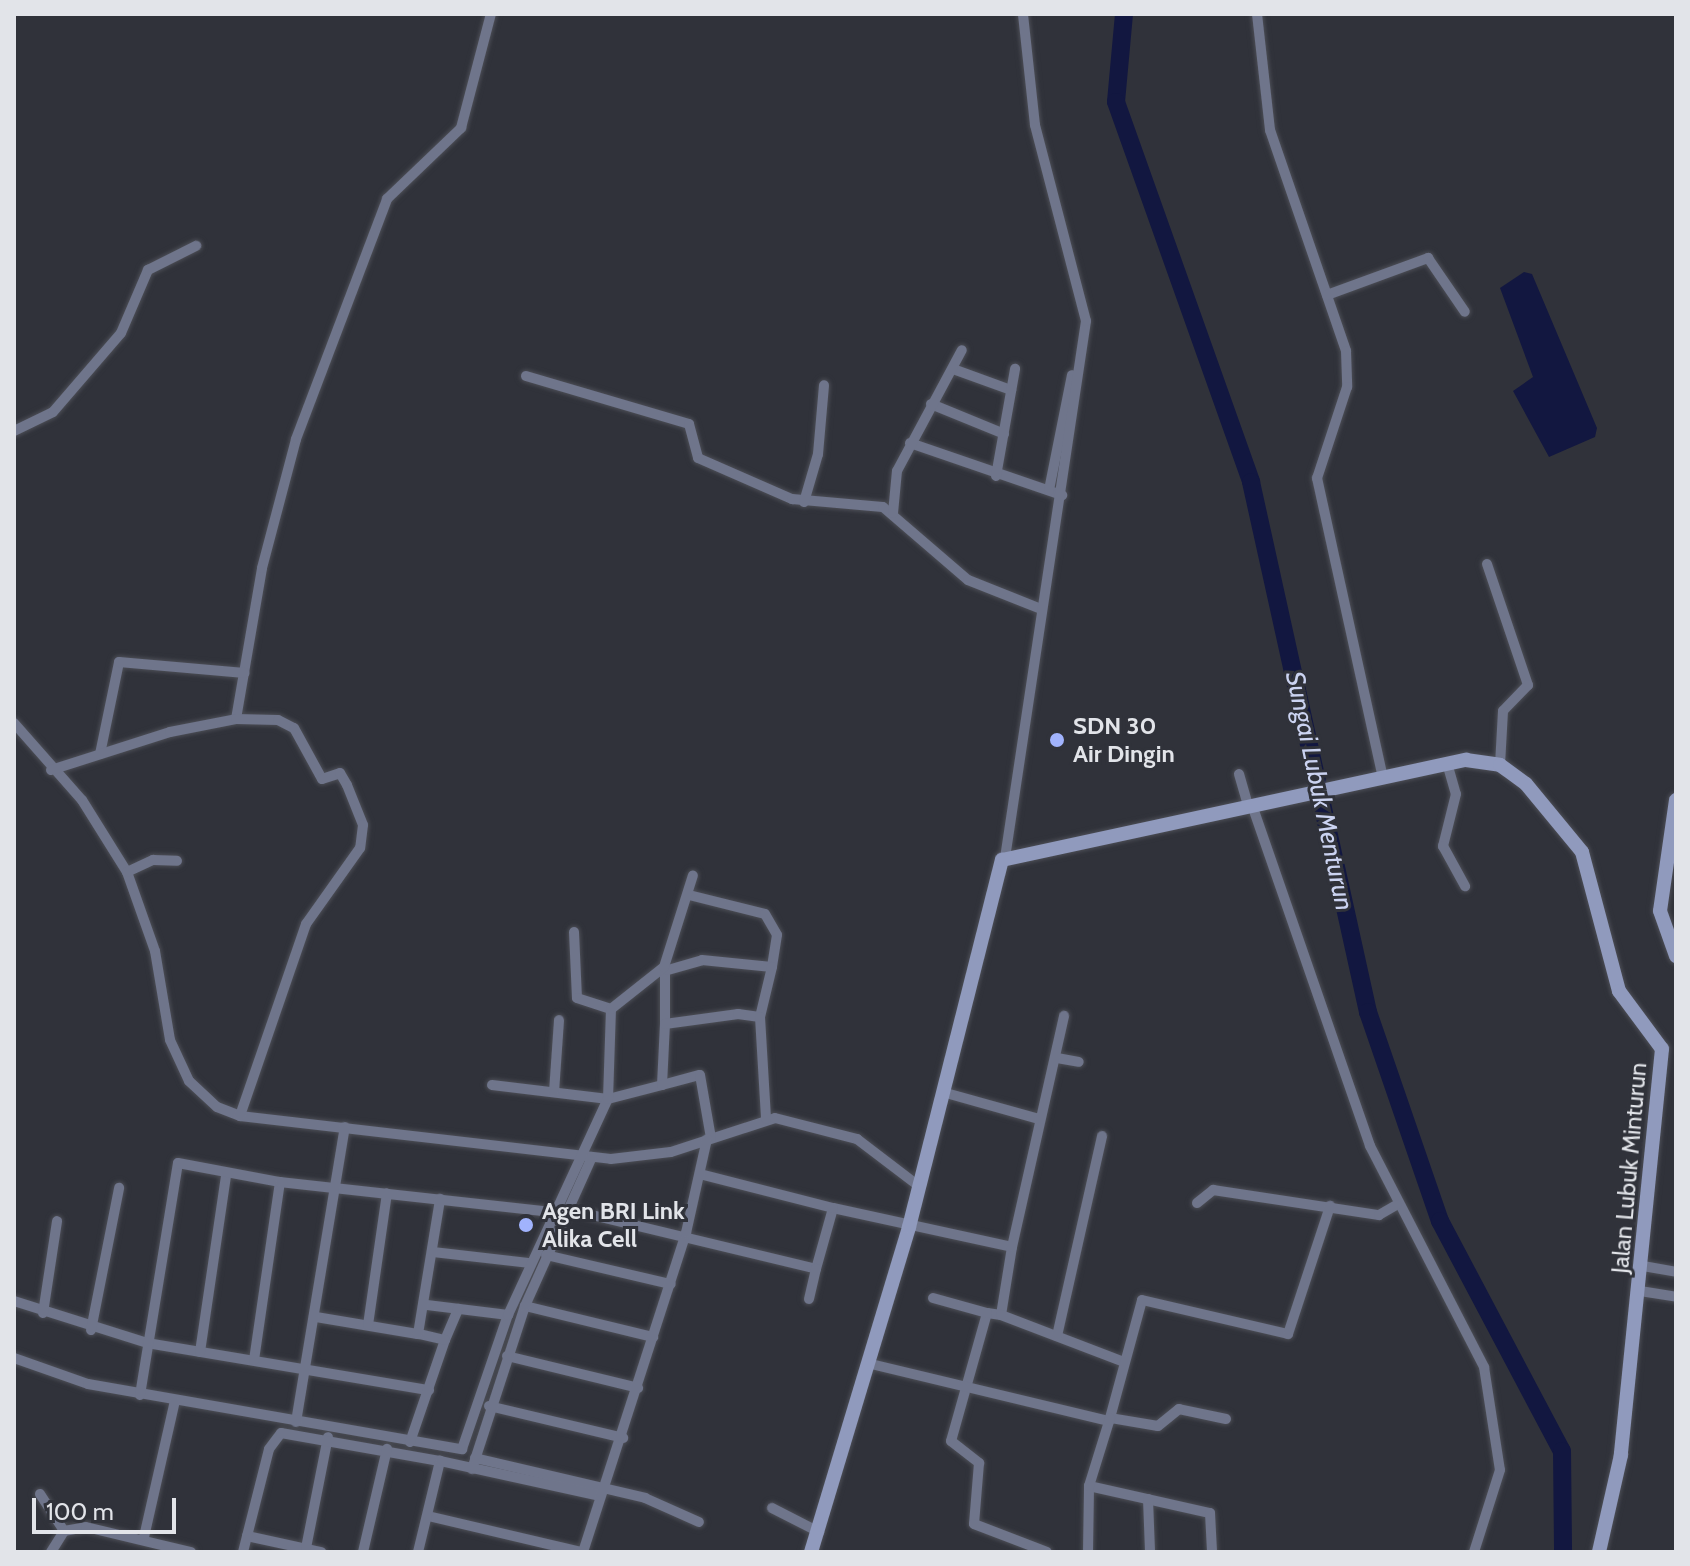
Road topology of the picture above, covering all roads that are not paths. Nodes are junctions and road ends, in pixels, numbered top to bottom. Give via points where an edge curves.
1 (491, 14) edge
2 (1023, 14) edge
3 (1257, 14) edge
4 (196, 246) dead end
5 (1327, 295) junction
6 (1465, 312) dead end
7 (962, 350) dead end
8 (953, 369) junction
9 (1015, 369) dead end
10 (1072, 375) dead end
11 (526, 376) dead end
12 (824, 385) dead end
13 (1011, 390) junction
14 (931, 404) junction
15 (14, 431) edge
16 (1004, 434) junction
17 (910, 443) junction
18 (996, 476) junction
19 (1049, 490) junction
20 (1062, 495) junction
21 (804, 502) junction
22 (893, 513) junction
23 (1487, 564) dead end
24 (1041, 609) junction
25 (245, 673) junction
26 (236, 719) junction
27 (14, 723) edge
28 (100, 754) junction
29 (1447, 763) junction
30 (1500, 765) junction
31 (51, 770) junction
32 (1239, 774) dead end
33 (1378, 780) junction
34 (1676, 800) edge
35 (1250, 806) junction
36 (1674, 821) edge
37 (1005, 858) junction
38 (177, 861) dead end
39 (127, 872) junction
40 (693, 875) dead end
41 (1465, 886) dead end
42 (689, 895) junction
43 (574, 932) dead end
44 (1676, 956) edge
45 (772, 967) junction
46 (666, 968) junction
47 (611, 1009) junction
48 (1064, 1016) dead end
49 (760, 1017) junction
50 (559, 1020) dead end
51 (665, 1024) junction
52 (1669, 1047) edge
53 (1057, 1058) junction
54 (1079, 1062) dead end
55 (492, 1085) dead end
56 (662, 1085) junction
57 (554, 1092) junction
58 (946, 1093) junction
59 (608, 1099) junction
60 (240, 1116) junction
61 (766, 1119) junction
62 (1039, 1119) junction
63 (345, 1127) junction
64 (1102, 1136) dead end
65 (709, 1139) junction
66 (578, 1155) junction
67 (592, 1157) junction
68 (700, 1174) junction
69 (226, 1175) junction
70 (280, 1182) junction
71 (920, 1187) junction
72 (119, 1188) dead end
73 (336, 1188) junction
74 (387, 1193) junction
75 (440, 1199) junction
76 (1197, 1203) dead end
77 (1396, 1205) junction
78 (1330, 1206) junction
79 (833, 1208) junction
80 (567, 1209) junction
81 (553, 1212) junction
82 (57, 1221) dead end
83 (909, 1227) junction
84 (686, 1233) junction
85 (1012, 1247) junction
86 (433, 1252) junction
87 (546, 1255) junction
88 (530, 1263) junction
89 (1643, 1266) junction
90 (816, 1269) junction
91 (1676, 1272) edge
92 (671, 1284) junction
93 (1640, 1291) junction
94 (1676, 1297) edge
95 (933, 1298) dead end
96 (809, 1299) dead end
97 (14, 1301) edge
98 (427, 1305) junction
99 (525, 1306) junction
100 (458, 1309) junction
101 (43, 1313) junction
102 (987, 1313) junction
103 (508, 1315) junction
104 (1001, 1315) junction
105 (316, 1317) junction
106 (368, 1325) junction
107 (91, 1330) junction
108 (418, 1334) junction
109 (1057, 1336) junction
110 (653, 1337) junction
111 (445, 1340) junction
112 (147, 1343) junction
113 (200, 1352) junction
114 (507, 1356) junction
115 (14, 1358) edge
116 (254, 1360) junction
117 (1124, 1362) junction
118 (871, 1364) junction
119 (305, 1370) junction
120 (638, 1388) junction
121 (963, 1388) junction
122 (429, 1390) junction
123 (140, 1395) junction
124 (175, 1401) junction
125 (489, 1406) junction
126 (1226, 1419) dead end
127 (1110, 1420) junction
128 (296, 1422) junction
129 (328, 1437) junction
130 (623, 1438) junction
131 (410, 1442) junction
132 (387, 1449) junction
133 (440, 1461) junction
134 (473, 1463) junction
135 (1089, 1486) junction
136 (601, 1492) junction
137 (40, 1494) dead end
138 (1148, 1499) junction
139 (772, 1508) dead end
140 (428, 1516) junction
141 (699, 1522) dead end
142 (64, 1531) junction
143 (819, 1532) junction
144 (247, 1536) junction
145 (144, 1537) junction
146 (306, 1548) junction
147 (51, 1552) edge
148 (191, 1552) edge
149 (243, 1552) edge
150 (321, 1552) edge
151 (363, 1552) edge
152 (418, 1552) edge
153 (582, 1552) edge
154 (811, 1552) edge
155 (1047, 1552) edge
156 (1088, 1552) edge
157 (1150, 1552) edge
158 (1212, 1552) edge
159 (1474, 1552) edge
160 (1599, 1552) edge

1 - 25 street via 461,128 387,199 335,332 296,439 262,568
2 - 20 street via 1035,125 1085,305
3 - 5 street via 1270,130
4 - 15 street via 148,270 121,333 53,412
5 - 6 street via 1428,258
5 - 33 street via 1346,351 1347,387 1321,448 1317,478
7 - 8 street
8 - 13 street
8 - 14 street
9 - 13 street
10 - 19 street
11 - 21 street via 689,424 698,458
12 - 21 street via 818,454
13 - 16 street
14 - 16 street
14 - 17 street
16 - 18 street
17 - 18 street
17 - 22 street via 897,471
18 - 19 street
19 - 20 street
20 - 24 street
21 - 22 street
22 - 24 street via 968,580
23 - 30 street via 1528,685 1503,711
24 - 37 street
25 - 26 street
25 - 28 street via 119,662
26 - 28 street
26 - 60 street via 290,724 322,779 340,773 363,825 355,858 306,924
27 - 31 street
28 - 31 street
29 - 30 street
29 - 33 street
29 - 41 street via 1456,794 1443,846
30 - 52 street, Jalan Lubuk Minturun via 1526,784 1582,852 1619,991
31 - 39 street via 82,800
32 - 35 street
33 - 35 street
34 - 36 street
35 - 37 street
35 - 77 street via 1342,1072
36 - 44 street via 1660,911
37 - 58 street
38 - 39 street via 153,860
39 - 60 street via 155,951 170,1040 189,1081
40 - 42 street
42 - 45 street via 765,914 777,935
42 - 46 street
43 - 47 street via 577,998
45 - 46 street via 702,960
45 - 49 street
46 - 47 street
46 - 51 street
47 - 59 street
48 - 53 street
49 - 51 street via 710,1014
49 - 61 street
50 - 57 street
51 - 56 street
52 - 89 street, Jalan Lubuk Minturun
53 - 54 street
53 - 62 street
55 - 57 street
56 - 59 street
56 - 65 street via 700,1075
57 - 59 street
58 - 62 street
58 - 71 street
59 - 66 street
60 - 63 street
61 - 65 street
61 - 71 street via 857,1139
62 - 85 street
63 - 66 street
63 - 73 street
64 - 109 street
65 - 67 street via 640,1159
65 - 68 street
66 - 67 street
66 - 81 street
67 - 80 street
68 - 79 street
68 - 84 street
69 - 70 street
69 - 112 street via 175,1166
69 - 113 street
70 - 73 street
70 - 116 street
71 - 83 street
72 - 107 street
73 - 74 street
73 - 105 street
74 - 75 street
74 - 106 street
75 - 81 street
75 - 86 street
76 - 78 street via 1213,1190
77 - 78 street via 1379,1215
77 - 159 street via 1418,1233 1484,1367 1500,1470
78 - 117 street via 1288,1334 1146,1297
79 - 83 street
79 - 90 street
80 - 84 street
80 - 87 street
81 - 88 street
82 - 101 street
83 - 85 street
83 - 118 street
84 - 90 street
84 - 92 street
85 - 104 street
86 - 88 street
86 - 98 street
87 - 92 street
87 - 99 street
88 - 103 street
89 - 91 street
89 - 93 street, Jalan Lubuk Minturun
90 - 96 street
92 - 110 street
93 - 94 street
93 - 160 street, Jalan Lubuk Minturun via 1619,1466
95 - 102 street
97 - 101 street
98 - 100 street
98 - 108 street
99 - 110 street
99 - 114 street
100 - 103 street
100 - 111 street
101 - 107 street
102 - 104 street
102 - 121 street
103 - 131 street via 462,1449
104 - 109 street
105 - 106 street
105 - 119 street
106 - 108 street
107 - 112 street
108 - 111 street
109 - 117 street
110 - 120 street
111 - 122 street
112 - 113 street
112 - 123 street
113 - 116 street
114 - 120 street
114 - 125 street
115 - 123 street
116 - 119 street
117 - 127 street
118 - 121 street
118 - 143 street
119 - 122 street
119 - 128 street
120 - 130 street
121 - 127 street
121 - 155 street via 951,1441 979,1463 974,1524
122 - 131 street
123 - 124 street
124 - 128 street
124 - 145 street
125 - 130 street
125 - 134 street
126 - 127 street via 1179,1409 1158,1426
127 - 135 street
128 - 131 street
129 - 132 street
129 - 144 street via 294,1430 274,1439
129 - 146 street
130 - 136 street
132 - 133 street
132 - 151 street
133 - 134 street
133 - 140 street
134 - 136 street
135 - 138 street
135 - 156 street
136 - 141 street
136 - 153 street
137 - 142 street
138 - 157 street
138 - 158 street via 1210,1513
139 - 143 street
140 - 152 street
140 - 153 street
142 - 145 street via 86,1527
142 - 147 street
143 - 154 street
144 - 146 street
144 - 149 street
145 - 148 street
146 - 150 street

